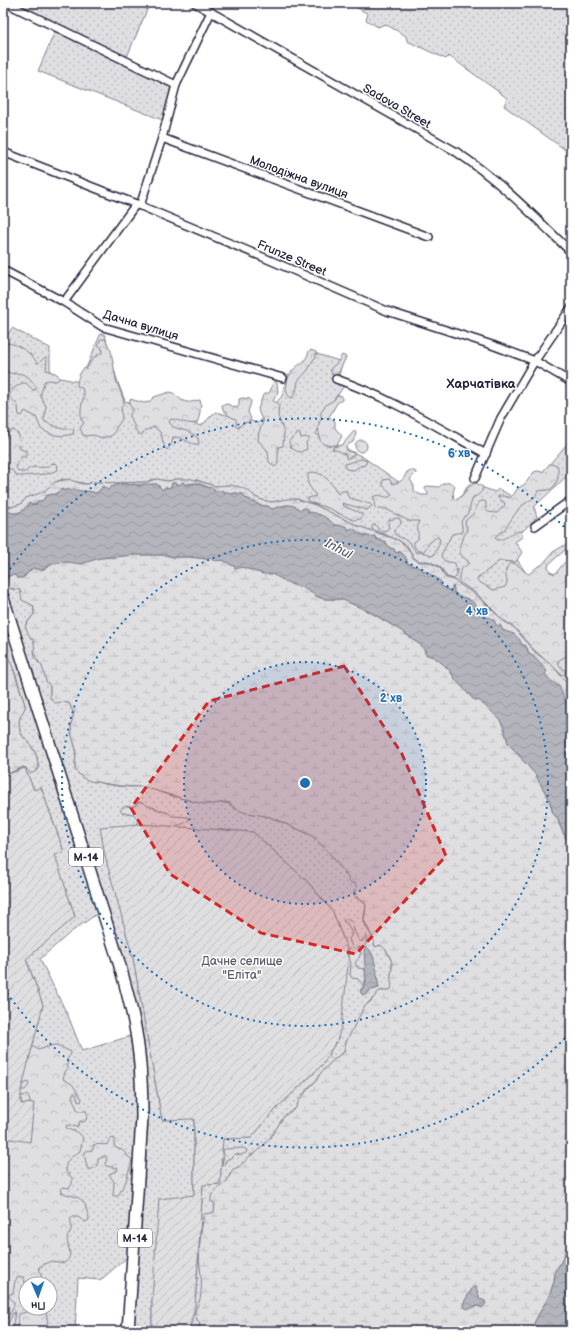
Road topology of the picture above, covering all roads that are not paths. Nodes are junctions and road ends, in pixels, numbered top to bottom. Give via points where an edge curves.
1 (6, 3) edge
2 (195, 3) edge
3 (211, 12) junction
4 (176, 85) junction
5 (162, 138) junction
6 (3, 152) edge
7 (138, 205) junction
8 (429, 237) dead end
9 (571, 252) edge
10 (3, 270) edge
11 (64, 302) junction
12 (571, 308) edge
13 (535, 361) junction
14 (283, 378) dead end
15 (336, 379) dead end
16 (571, 382) edge
17 (486, 454) junction
18 (475, 478) dead end
19 (571, 500) edge
20 (534, 526) dead end
21 (3, 598) edge
22 (128, 1331) edge

1 - 4 street
2 - 3 street, Sadova Street
3 - 4 street
3 - 9 street, Sadova Street via 454,151 494,179
4 - 5 street
5 - 7 street
5 - 8 street, Молодіжна вулиця
6 - 7 street, Frunze Street
7 - 11 street
7 - 13 street, Frunze Street via 387,311 492,344
10 - 11 street, Дачна вулиця
11 - 14 street, Дачна вулиця via 103,327
12 - 13 street
13 - 16 street, Frunze Street
13 - 17 street via 501,418
15 - 17 street via 380,396
17 - 18 street
19 - 20 street
21 - 22 highway, М-14 via 117,956 137,1039 142,1084 142,1118

